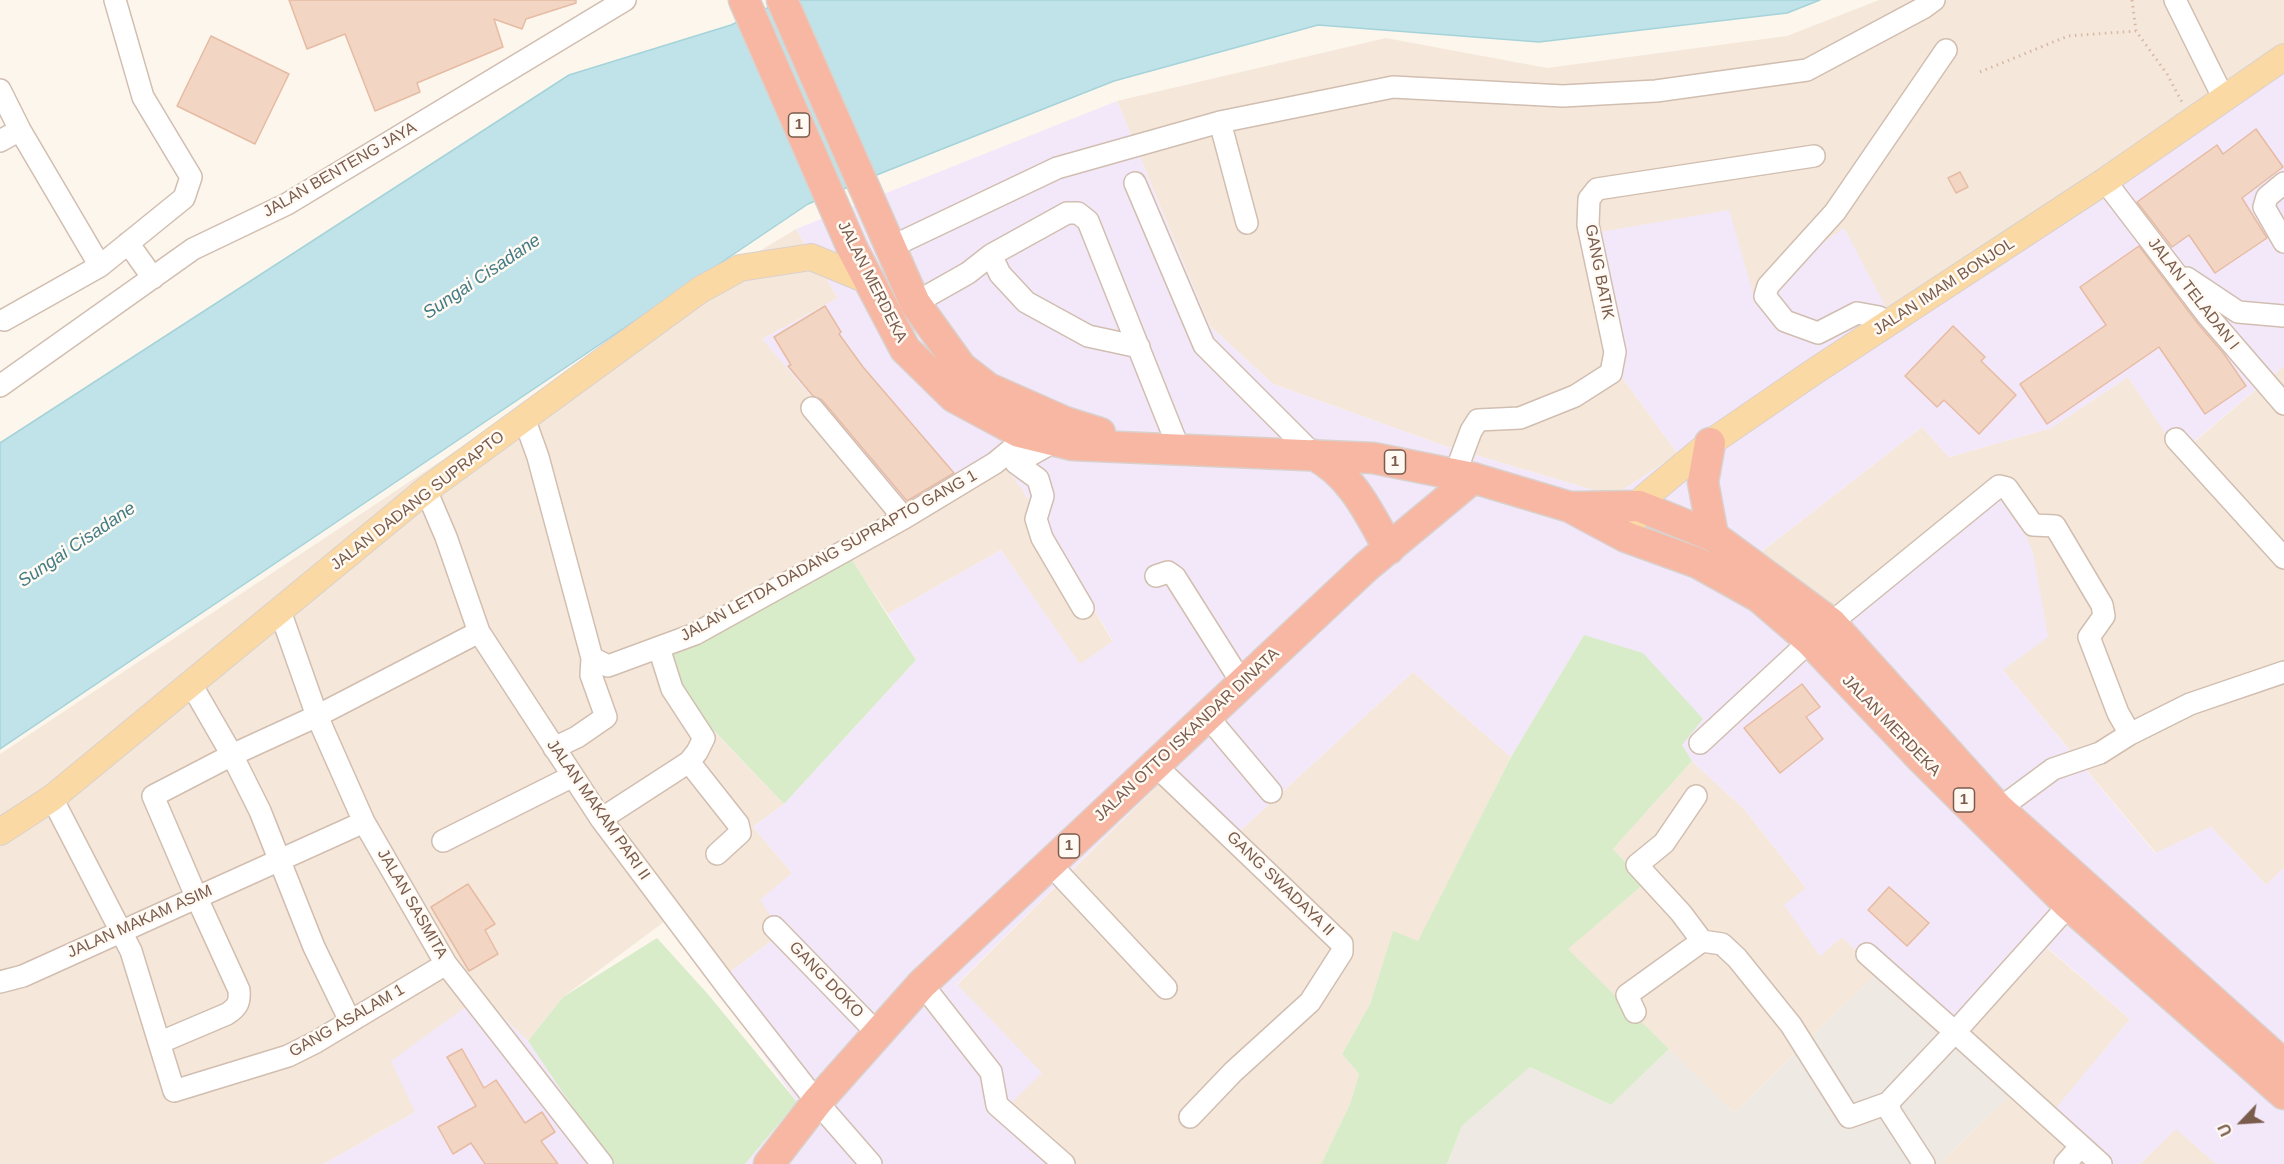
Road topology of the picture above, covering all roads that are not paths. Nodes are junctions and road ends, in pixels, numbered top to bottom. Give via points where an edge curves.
1 (115, 0) edge
2 (625, 0) edge
3 (744, 0) edge
4 (783, 0) edge
5 (1934, 0) edge
6 (2175, 0) edge
7 (1946, 50) dead end
8 (2284, 57) edge
9 (0, 90) edge
10 (2224, 99) junction
11 (1220, 122) junction
12 (20, 130) junction
13 (0, 141) edge
14 (1814, 156) dead end
15 (2105, 181) junction
16 (1135, 183) dead end
17 (2284, 183) edge
18 (1246, 223) dead end
19 (889, 241) junction
20 (2284, 242) edge
21 (128, 243) junction
22 (991, 255) junction
23 (100, 266) junction
24 (2171, 267) junction
25 (153, 278) junction
26 (869, 281) junction
27 (2284, 300) edge
28 (915, 303) junction
29 (2275, 316) edge
30 (4, 320) dead end
31 (1880, 329) junction
32 (1139, 347) junction
33 (0, 386) edge
34 (2284, 404) edge
35 (812, 408) dead end
36 (524, 418) junction
37 (1043, 437) junction
38 (2176, 439) dead end
39 (1710, 443) junction
40 (1146, 447) junction
41 (1179, 449) junction
42 (1314, 455) junction
43 (1464, 476) junction
44 (426, 490) junction
45 (1639, 506) junction
46 (1570, 507) junction
47 (904, 518) junction
48 (1713, 536) junction
49 (1626, 537) junction
50 (1389, 549) junction
51 (2284, 558) edge
52 (1156, 576) dead end
53 (1083, 608) dead end
54 (280, 611) junction
55 (479, 632) junction
56 (1820, 632) junction
57 (659, 648) junction
58 (592, 658) junction
59 (2284, 672) edge
60 (1242, 683) junction
61 (191, 684) junction
62 (317, 716) junction
63 (1207, 716) junction
64 (2130, 734) junction
65 (1700, 743) dead end
66 (555, 748) junction
67 (1928, 748) junction
68 (232, 755) junction
69 (689, 762) junction
70 (1155, 765) junction
71 (573, 776) junction
72 (1271, 792) dead end
73 (1696, 796) dead end
74 (52, 798) junction
75 (1999, 809) junction
76 (601, 819) junction
77 (364, 822) junction
78 (0, 832) edge
79 (443, 841) dead end
80 (717, 854) dead end
81 (279, 860) junction
82 (1050, 864) junction
83 (196, 896) junction
84 (2069, 905) junction
85 (774, 927) dead end
86 (122, 930) junction
87 (1702, 941) junction
88 (1867, 954) dead end
89 (446, 964) junction
90 (0, 982) edge
91 (922, 984) junction
92 (1166, 988) dead end
93 (1635, 1012) dead end
94 (2212, 1015) junction
95 (350, 1021) junction
96 (1955, 1032) junction
97 (878, 1034) junction
98 (161, 1042) junction
99 (2284, 1065) edge
100 (2284, 1094) edge
101 (817, 1102) junction
102 (1888, 1103) junction
103 (1190, 1117) dead end
104 (2081, 1146) junction
105 (598, 1162) edge
106 (769, 1164) edge
107 (871, 1164) edge
108 (1064, 1164) edge
109 (1924, 1164) edge
110 (2065, 1164) edge
111 (2101, 1164) edge

1 - 21 street via 143,97 191,177 184,198
2 - 25 street, JALAN BENTENG JAYA via 287,204 193,249
3 - 26 highway, JALAN MERDEKA / 1
4 - 19 highway, JALAN MERDEKA / 1
5 - 11 street via 1807,70 1656,91 1563,96 1393,87
6 - 10 street
7 - 31 street via 1835,212 1768,286 1765,296 1785,321 1818,333 1857,313 1879,318
8 - 10 main road, JALAN IMAM BONJOL
9 - 12 street
10 - 15 main road, JALAN IMAM BONJOL
11 - 18 street
11 - 19 street via 1057,168
12 - 13 street
12 - 23 street
14 - 43 street, GANG BATIK via 1597,189 1589,199 1587,225 1615,352 1611,373 1575,396 1520,418 1478,420 1471,431
15 - 24 street, JALAN TELADAN I
15 - 31 main road, JALAN IMAM BONJOL
16 - 42 street via 1204,345
17 - 20 street via 2267,197 2264,207
19 - 28 highway, JALAN MERDEKA / 1
21 - 23 street
21 - 25 street
22 - 28 street
22 - 32 street via 1000,274 1026,303 1088,336
22 - 32 street via 1067,213 1078,213 1088,221
23 - 30 street
24 - 29 street via 2238,312
24 - 34 street, JALAN TELADAN I
25 - 33 street, JALAN BENTENG JAYA
26 - 36 main road, JALAN DADANG SUPRAPTO via 811,257 740,268 700,290
26 - 37 highway, JALAN MERDEKA / 1 via 906,349 954,397 1019,432
27 - 29 street
28 - 40 highway, JALAN MERDEKA / 1 via 961,367 988,388 1065,422
31 - 39 main road, JALAN IMAM BONJOL
32 - 41 street
35 - 47 street
36 - 44 main road, JALAN DADANG SUPRAPTO
36 - 58 street
37 - 40 highway, JALAN MERDEKA / 1 via 1072,445
37 - 47 street, JALAN LETDA DADANG SUPRAPTO GANG 1
37 - 53 street via 1016,463 1038,480 1042,496 1036,519 1042,538
38 - 51 street
39 - 45 main road, JALAN IMAM BONJOL
39 - 48 highway via 1703,482
40 - 41 highway, JALAN MERDEKA / 1
41 - 42 highway, JALAN MERDEKA / 1
42 - 43 highway, JALAN MERDEKA / 1 via 1373,458
42 - 50 highway via 1353,486
43 - 46 highway, JALAN MERDEKA / 1
43 - 50 highway, JALAN OTTO ISKANDAR DINATA / 1
44 - 54 main road, JALAN DADANG SUPRAPTO
44 - 55 street, JALAN MAKAM PARI II
45 - 46 highway, JALAN MERDEKA / 1
45 - 48 highway, JALAN MERDEKA / 1
45 - 49 main road, JALAN IMAM BONJOL
46 - 49 highway, JALAN MERDEKA / 1
47 - 57 street, JALAN LETDA DADANG SUPRAPTO GANG 1 via 695,634
48 - 56 highway, JALAN MERDEKA / 1
49 - 56 highway, JALAN MERDEKA / 1 via 1698,563
50 - 60 highway, JALAN OTTO ISKANDAR DINATA / 1
52 - 60 street via 1168,572 1175,577
54 - 61 main road, JALAN DADANG SUPRAPTO
54 - 62 street, JALAN SASMITA
55 - 62 street
55 - 66 street, JALAN MAKAM PARI II
56 - 64 street via 1999,486 2007,488 2033,525 2055,526 2102,605 2104,616 2089,637
56 - 65 street
56 - 67 highway, JALAN MERDEKA / 1
57 - 58 street, JALAN LETDA DADANG SUPRAPTO GANG 1 via 608,666
57 - 69 street via 672,689 704,738
58 - 66 street via 591,675 606,717
59 - 64 street via 2190,704
60 - 63 highway, JALAN OTTO ISKANDAR DINATA / 1
61 - 68 street
61 - 74 main road, JALAN DADANG SUPRAPTO
62 - 68 street
62 - 77 street, JALAN SASMITA
63 - 70 highway, JALAN OTTO ISKANDAR DINATA / 1
63 - 72 street
64 - 75 street via 2100,753 2053,769
66 - 71 street, JALAN MAKAM PARI II
67 - 75 highway, JALAN MERDEKA / 1
67 - 84 highway, JALAN MERDEKA / 1
68 - 81 street
68 - 83 street via 153,796
69 - 76 street
69 - 80 street via 738,824 740,833
70 - 82 highway, JALAN OTTO ISKANDAR DINATA / 1
70 - 103 street, GANG SWADAYA II via 1342,944 1342,952 1310,1002
71 - 76 street, JALAN MAKAM PARI II
71 - 79 street
73 - 87 street via 1664,843 1637,865
74 - 78 main road, JALAN DADANG SUPRAPTO
74 - 86 street
75 - 94 highway, JALAN MERDEKA / 1
76 - 101 street, JALAN MAKAM PARI II
77 - 81 street, JALAN MAKAM ASIM
77 - 89 street, JALAN SASMITA
81 - 83 street, JALAN MAKAM ASIM
81 - 95 street
82 - 91 highway, JALAN OTTO ISKANDAR DINATA / 1
82 - 92 street
83 - 86 street, JALAN MAKAM ASIM
83 - 98 street via 240,1000 228,1014
84 - 94 highway, JALAN MERDEKA / 1
84 - 96 street
85 - 97 street, GANG DOKO
86 - 90 street, JALAN MAKAM ASIM via 22,976
86 - 98 street
87 - 93 street via 1627,995
87 - 102 street via 1722,944 1737,958 1791,1025 1849,1117
88 - 96 street
89 - 95 street, GANG ASALAM 1
89 - 105 street, JALAN SASMITA
91 - 97 highway, JALAN OTTO ISKANDAR DINATA / 1
91 - 108 street via 991,1072 997,1105
94 - 99 highway, JALAN MERDEKA / 1
94 - 100 highway, JALAN MERDEKA / 1
95 - 98 street, GANG ASALAM 1 via 288,1056 174,1090
96 - 102 street
96 - 104 street
97 - 101 highway, JALAN OTTO ISKANDAR DINATA / 1
101 - 106 highway, JALAN OTTO ISKANDAR DINATA / 1
101 - 107 street, JALAN MAKAM PARI II
102 - 109 street
104 - 110 street
104 - 111 street

